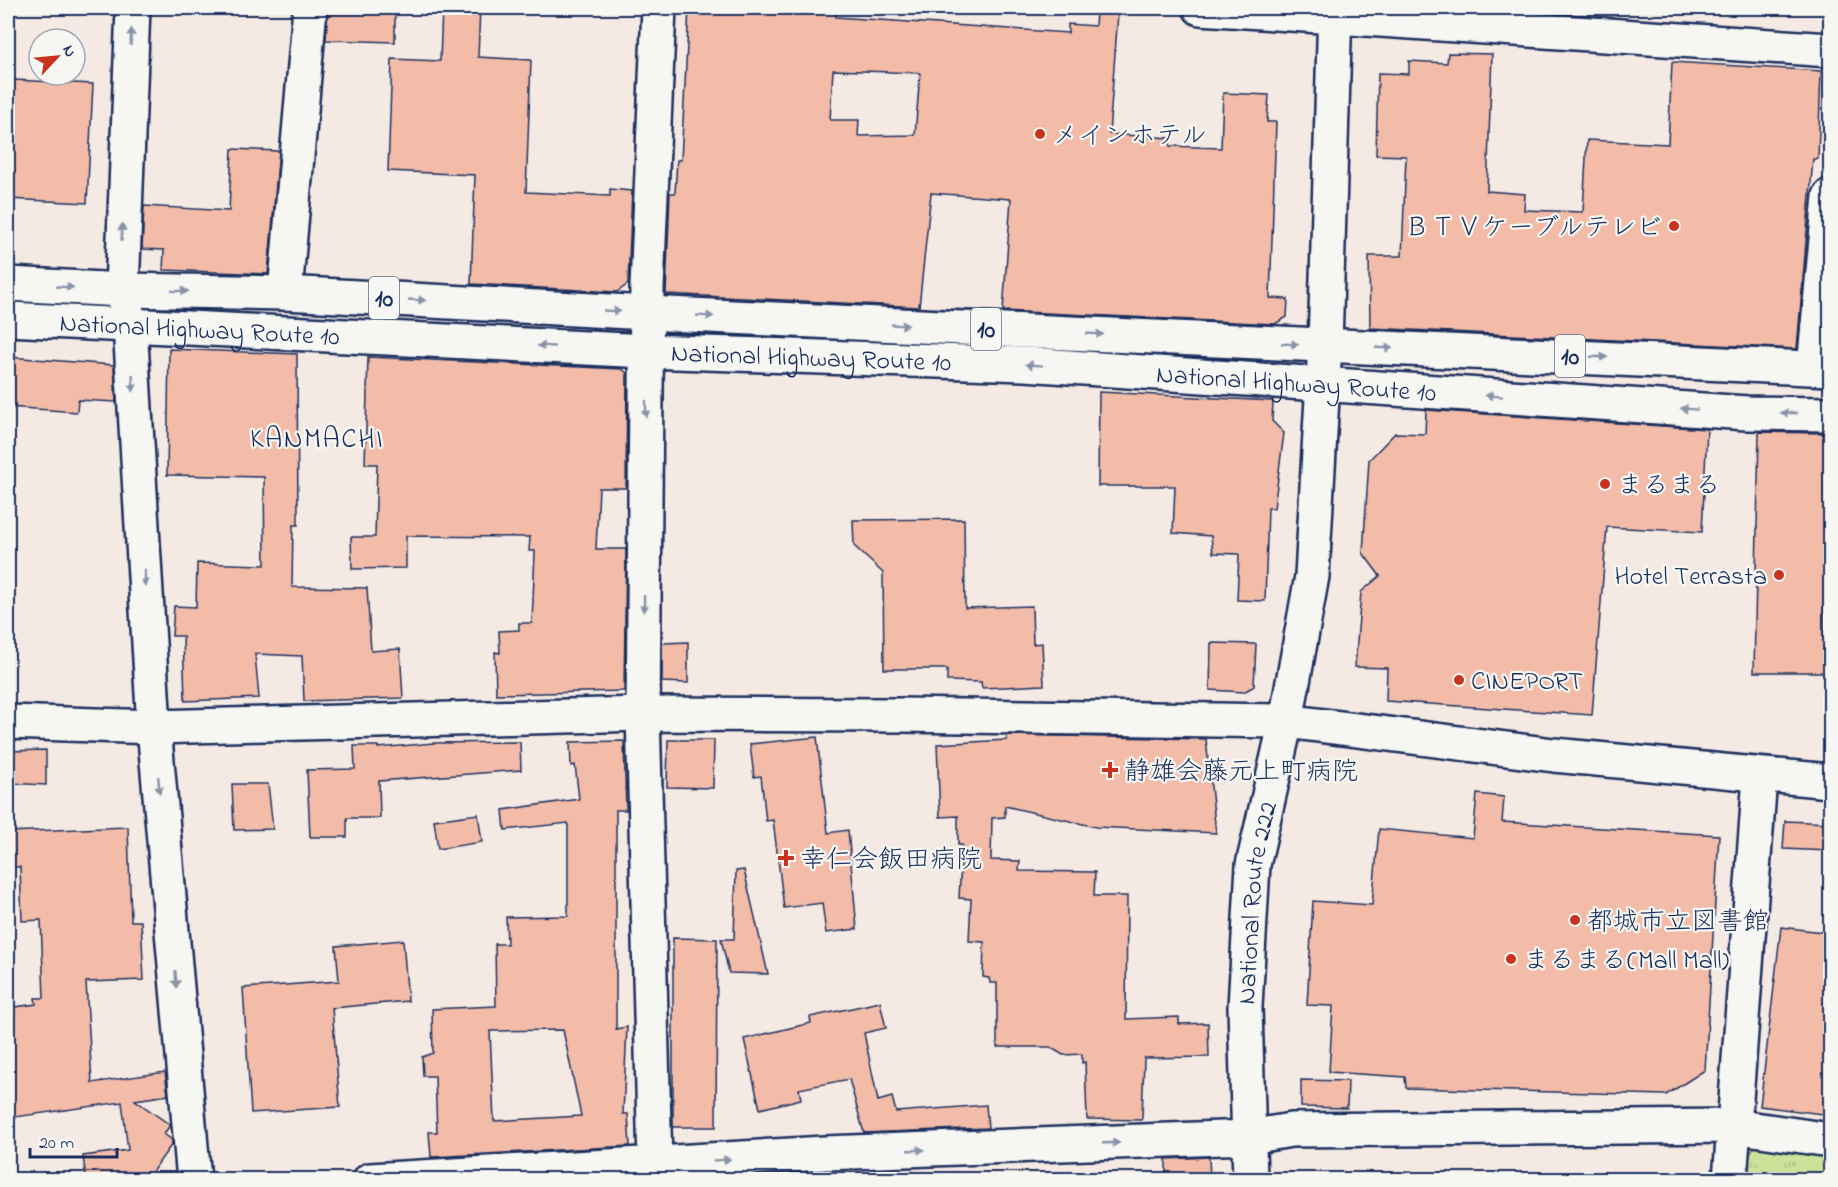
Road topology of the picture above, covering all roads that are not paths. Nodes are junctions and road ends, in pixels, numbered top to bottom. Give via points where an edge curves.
1 (133, 8) edge
2 (310, 8) edge
3 (659, 8) edge
4 (1200, 8) edge
5 (1335, 11) edge
6 (1587, 20) edge
7 (1830, 50) edge
8 (1830, 196) edge
9 (8, 284) edge
10 (122, 290) junction
11 (285, 292) junction
12 (647, 313) junction
13 (8, 319) edge
14 (130, 325) junction
15 (1325, 345) junction
16 (646, 351) junction
17 (1822, 369) edge
18 (1323, 383) junction
19 (1830, 414) edge
20 (644, 714) junction
21 (1286, 721) junction
22 (8, 722) edge
23 (154, 727) junction
24 (1760, 777) junction
25 (1830, 781) edge
26 (1734, 1126) junction
27 (1249, 1137) junction
28 (1830, 1140) edge
29 (657, 1172) edge
30 (194, 1179) edge
31 (370, 1179) edge
32 (1250, 1179) edge
33 (1730, 1179) edge

10 -> 1 main road
2 - 11 main road
3 - 12 main road
4 - 5 main road
5 - 6 main road
5 - 15 main road, National Route 222
6 - 7 main road
8 - 17 main road
9 -> 10 main road, National Highway Route 10 / 10
10 -> 11 main road, National Highway Route 10 / 10
10 - 14 main road
11 -> 12 main road, National Highway Route 10 / 10
12 -> 15 main road, National Highway Route 10 / 10
12 - 16 main road
13 - 14 main road, National Highway Route 10 / 10
16 -> 14 main road, National Highway Route 10 / 10
14 -> 23 main road
15 -> 17 main road, National Highway Route 10 / 10
15 - 18 main road, National Route 222
18 -> 16 main road, National Highway Route 10 / 10 via 1025,364
16 -> 20 main road
19 -> 18 main road, National Highway Route 10 / 10 via 1747,413
18 - 21 main road, National Route 222 via 1312,576
20 - 21 main road
20 - 23 main road
20 - 29 main road
21 - 24 main road
21 - 27 main road, National Route 222 via 1253,865 1245,1007
22 - 23 main road
23 -> 30 main road
24 - 25 main road
24 - 26 main road
26 - 27 main road via 1291,1130
26 - 28 main road
26 - 33 main road
29 -> 27 main road via 825,1154
27 - 32 main road, National Route 222
29 - 31 main road

